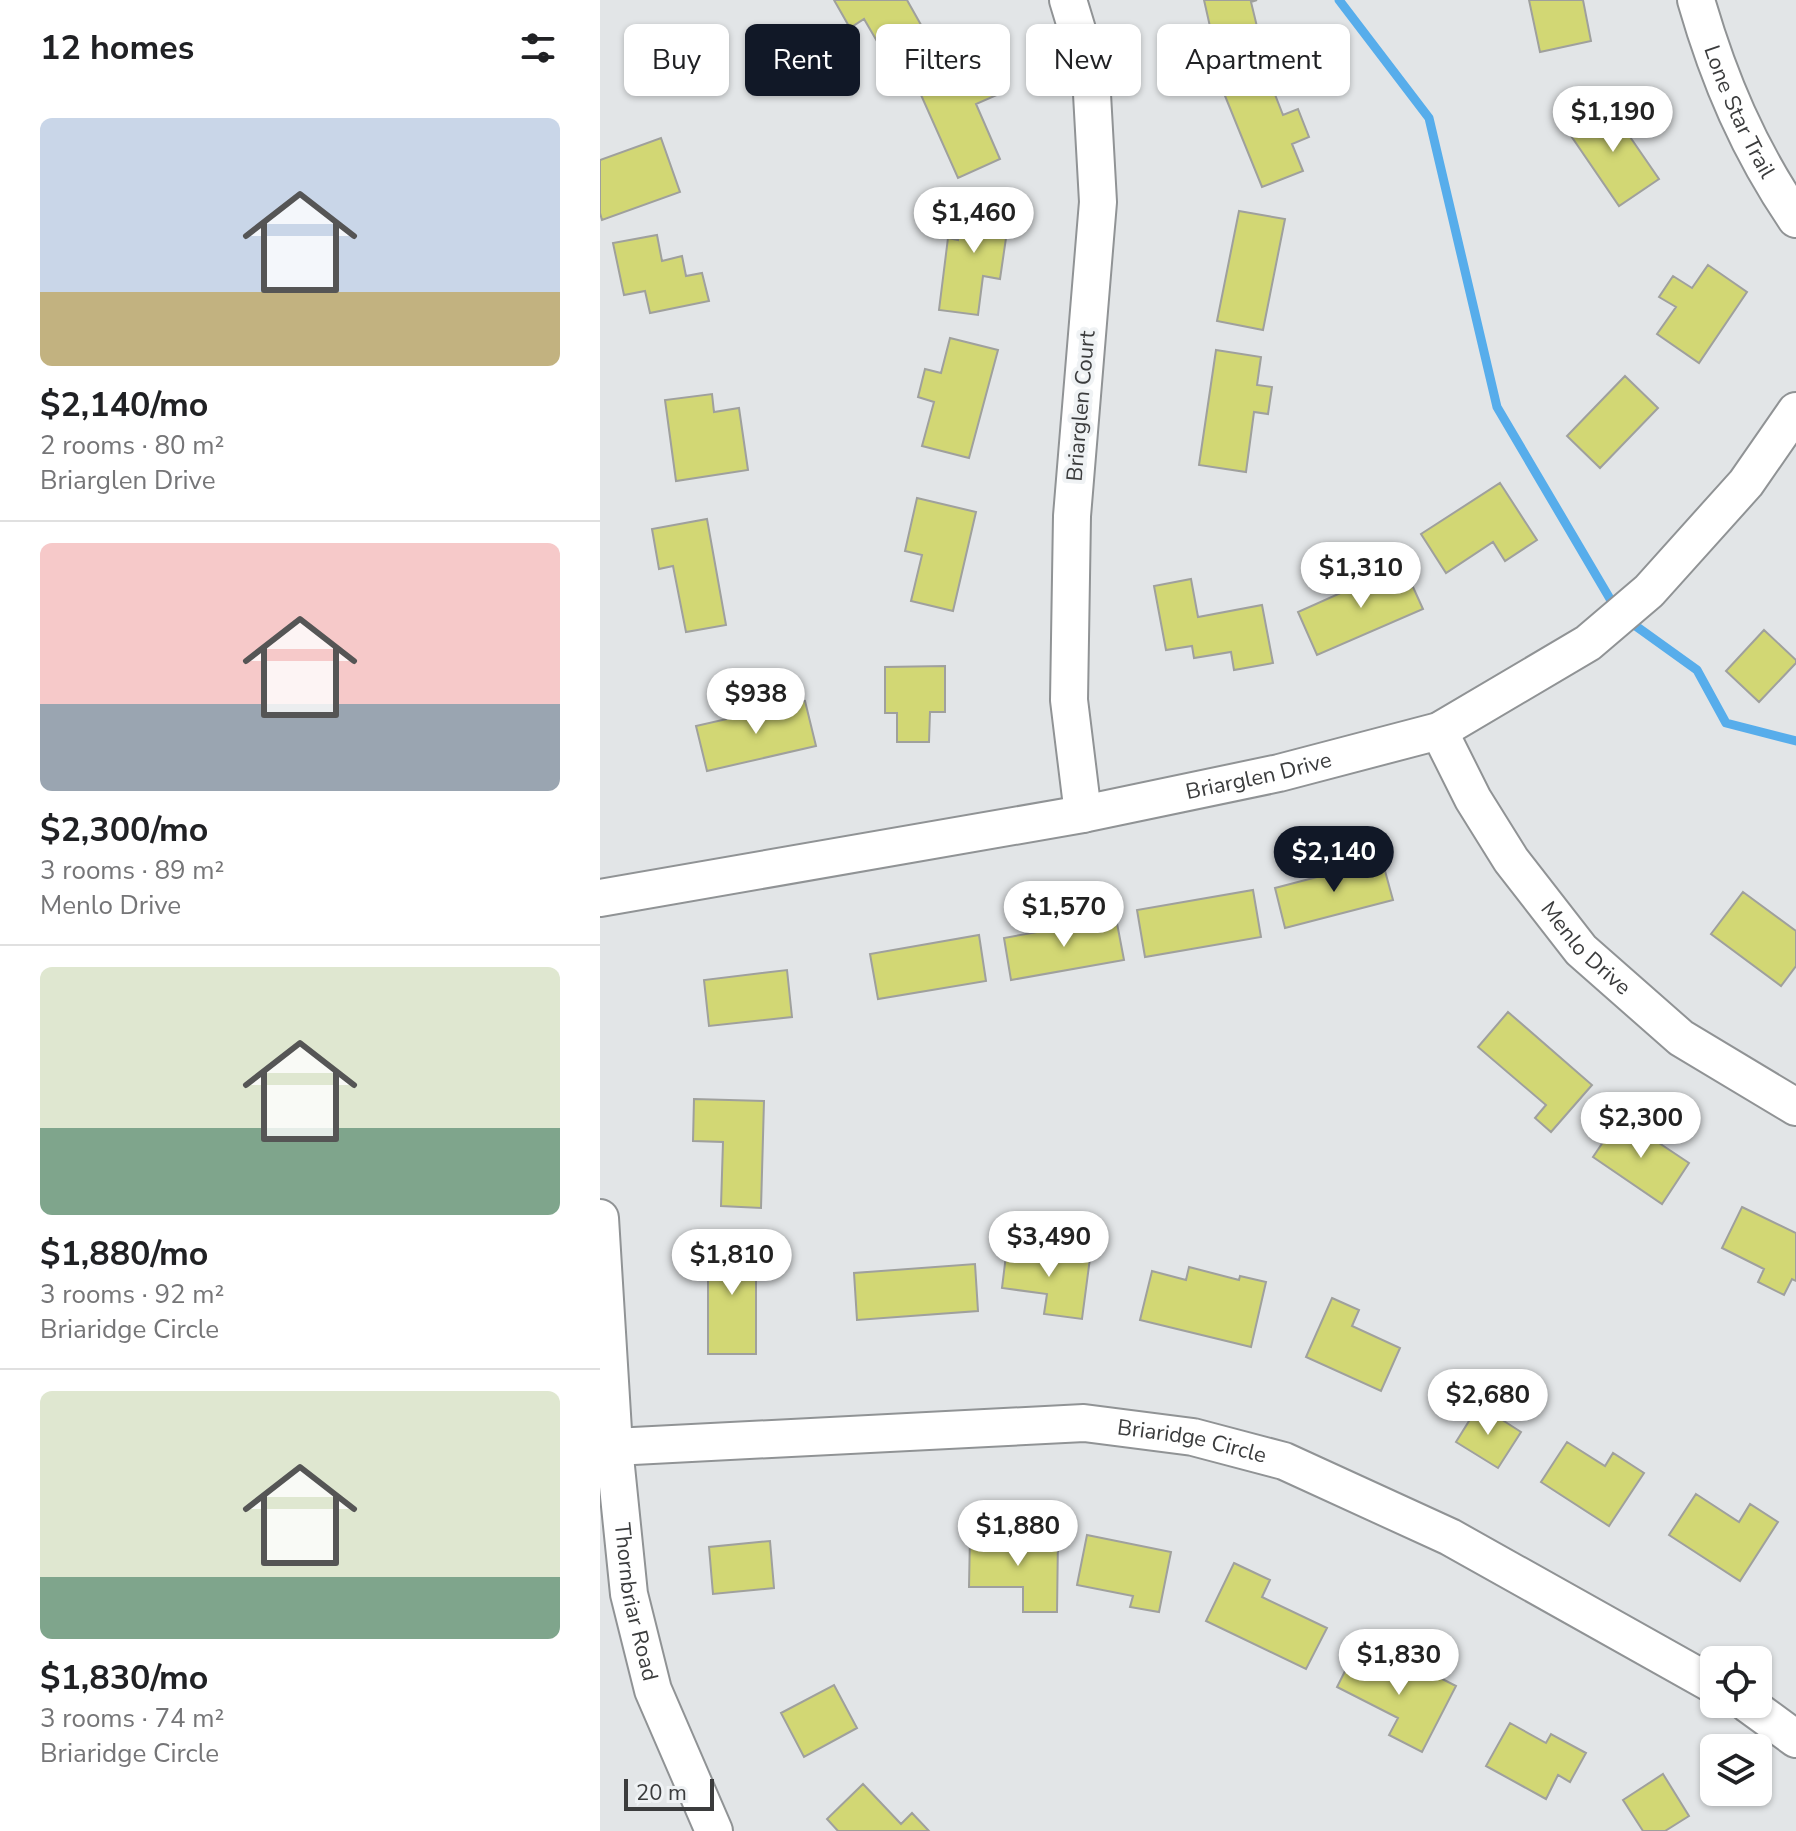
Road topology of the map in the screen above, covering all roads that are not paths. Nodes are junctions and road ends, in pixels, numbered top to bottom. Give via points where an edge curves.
1 (1068, 0) edge
2 (1696, 0) edge
3 (1796, 219) edge
4 (1796, 411) edge
5 (1439, 731) junction
6 (1083, 814) junction
7 (600, 898) edge
8 (1796, 1107) edge
9 (600, 1218) edge
10 (614, 1447) junction
11 (1700, 1677) edge
12 (1767, 1718) edge
13 (1796, 1739) edge
14 (714, 1831) edge

1 - 6 street, Briarglen Court via 1091,76 1098,202 1072,516 1069,700
2 - 3 street, Lone Star Trail via 1714,61 1751,145
4 - 5 street, Briarglen Drive via 1746,483 1649,591 1588,643
5 - 6 street, Briarglen Drive via 1279,773
5 - 8 street, Menlo Drive via 1511,860 1581,950 1681,1038
6 - 7 street, Briarglen Drive
9 - 10 street, Thornbriar Road
10 - 11 street, Briaridge Circle via 1084,1423 1193,1437 1284,1461 1450,1537
10 - 14 street, Thornbriar Road via 629,1594 653,1690
12 - 13 street

